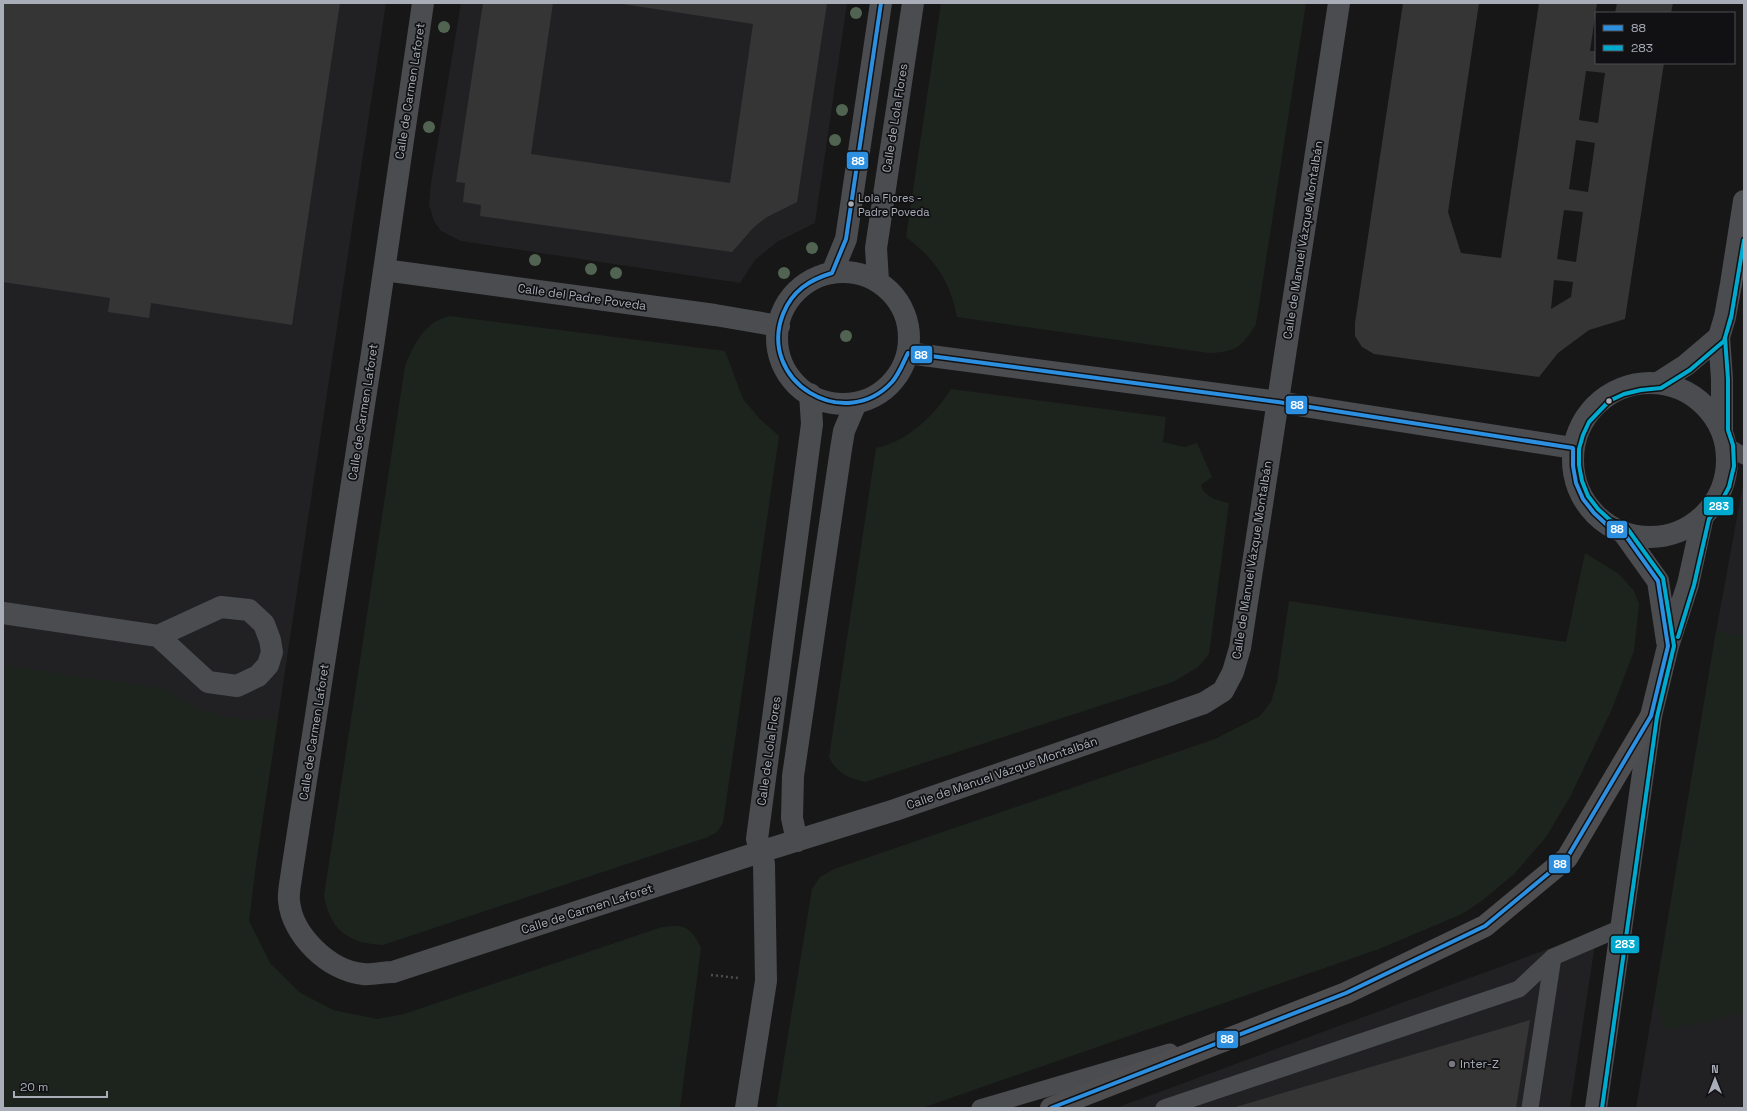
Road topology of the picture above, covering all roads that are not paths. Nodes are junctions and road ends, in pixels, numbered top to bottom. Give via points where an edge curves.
1 (423, 3) edge
2 (881, 3) edge
3 (913, 3) edge
4 (1339, 3) edge
5 (1744, 201) edge
6 (384, 270) junction
7 (832, 273) junction
8 (878, 281) junction
9 (778, 326) junction
10 (1719, 337) junction
11 (908, 352) junction
12 (1658, 383) junction
13 (810, 394) junction
14 (1278, 402) junction
15 (856, 403) junction
16 (1731, 444) edge
17 (1573, 448) junction
18 (1703, 516) junction
19 (1623, 532) junction
20 (3, 613) edge
21 (158, 636) junction
22 (1668, 646) junction
23 (1651, 716) junction
24 (798, 841) junction
25 (760, 852) junction
26 (1623, 927) junction
27 (1553, 957) junction
28 (1275, 1021) junction
29 (1082, 1103) edge
30 (746, 1108) edge
31 (980, 1108) edge
32 (1051, 1108) edge
33 (1164, 1108) edge
34 (1530, 1108) edge
35 (1596, 1108) edge

1 - 6 street, Calle de Carmen Laforet
2 - 7 street via 846,239
3 - 8 street, Calle de Lola Flores via 876,248
4 - 14 street, Calle de Manuel Vázque Montalbán
5 - 10 street via 1725,317
6 - 9 street, Calle del Padre Poveda
6 - 25 street, Calle de Carmen Laforet via 292,871 289,901 297,929 316,951 338,968 363,974 393,972
7 - 8 street via 848,272
7 - 9 street via 803,285 783,310
8 - 11 street via 900,304 907,320 910,336
9 - 13 street via 778,345 783,365 794,381
10 - 12 street via 1686,365
10 - 16 street
11 - 14 street
11 - 15 street via 901,370 889,385
12 - 16 street via 1678,388 1696,398 1711,412
12 - 17 street via 1622,388 1606,396 1584,419
13 - 15 street via 824,401
13 - 25 street, Calle de Lola Flores via 812,424 757,839
14 - 17 street
14 - 24 street, Calle de Manuel Vázque Montalbán via 1240,648 1233,672 1223,691 1204,703
15 - 24 street via 844,431 840,449 793,776 792,818
16 - 18 street via 1724,484 1716,501
17 - 19 street via 1576,483 1583,499 1607,525
18 - 19 street via 1686,529 1665,536 1644,537
18 - 22 street via 1688,584
19 - 22 street via 1658,581
20 - 21 street
21 - 21 street via 208,682 237,686 258,676 268,665 272,652 264,624 249,610 221,607
22 - 23 street
23 - 26 street
23 - 28 highway via 1567,858 1485,926 1346,993
24 - 25 street, Calle de Carmen Laforet
25 - 30 street, Calle de Lola Flores via 764,864 766,982
26 - 27 lane
26 - 35 street
27 - 33 lane via 1519,989
27 - 34 lane
28 - 29 highway
28 - 31 lane
29 - 32 highway

